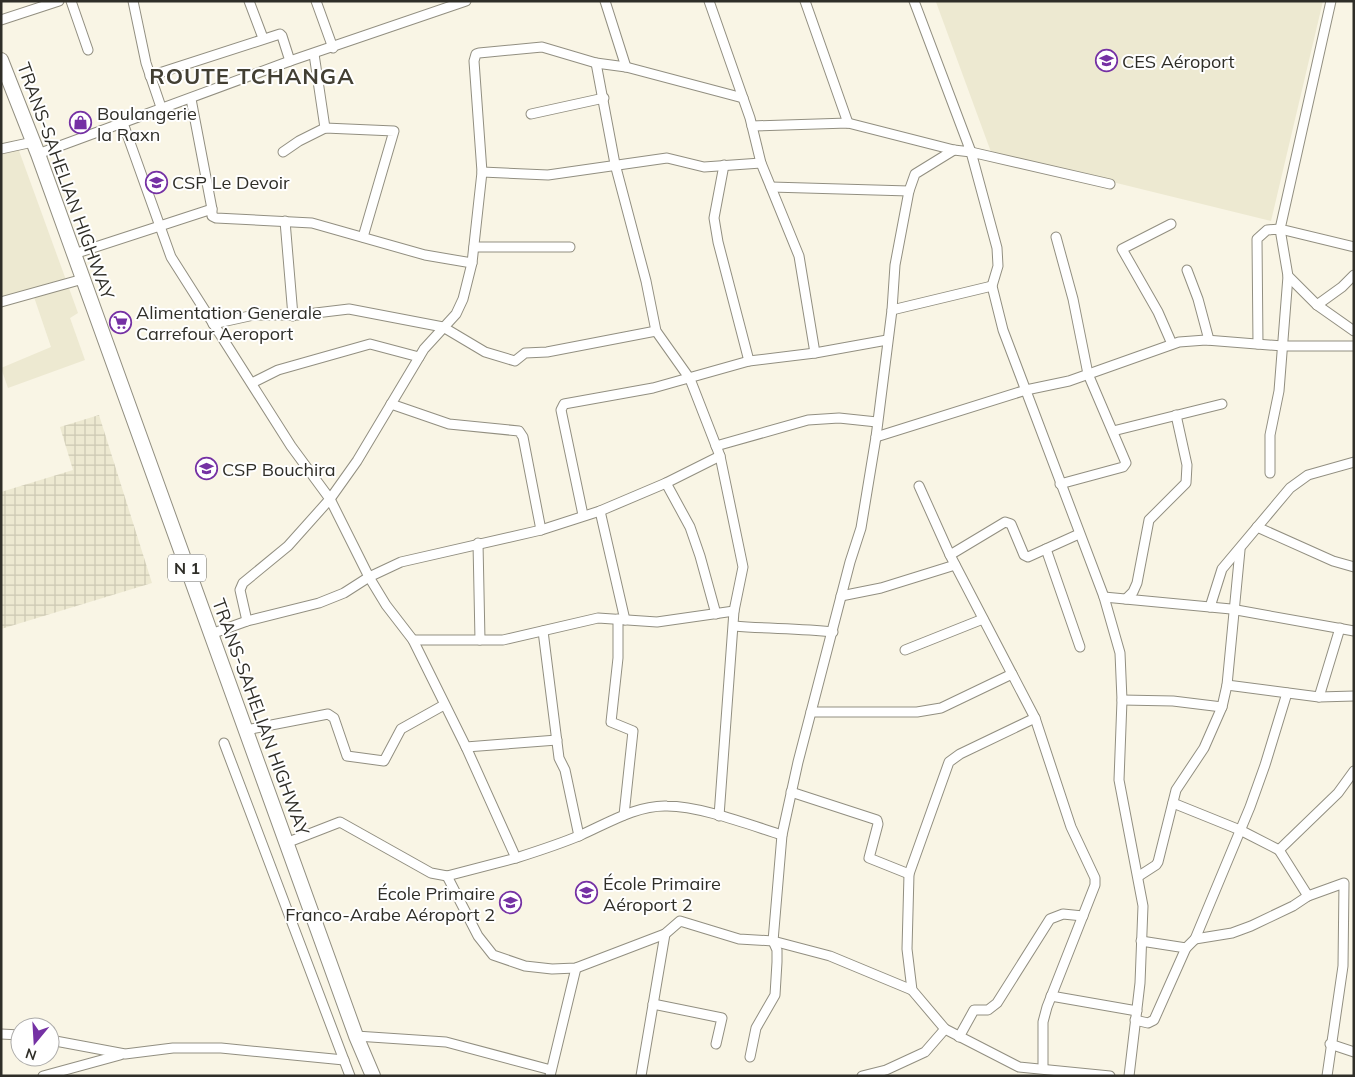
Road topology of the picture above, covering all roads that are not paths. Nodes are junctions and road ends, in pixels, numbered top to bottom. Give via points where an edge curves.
1 (59, 1) edge
2 (71, 1) edge
3 (133, 1) edge
4 (249, 1) edge
5 (316, 1) edge
6 (466, 1) edge
7 (606, 1) edge
8 (709, 1) edge
9 (806, 1) edge
10 (914, 1) edge
11 (1331, 1) edge
12 (1, 20) edge
13 (263, 38) junction
14 (333, 48) junction
15 (88, 50) dead end
16 (314, 54) junction
17 (1, 60) edge
18 (290, 61) junction
19 (596, 63) junction
20 (626, 67) junction
21 (150, 76) junction
22 (604, 98) junction
23 (743, 98) junction
24 (191, 99) junction
25 (162, 110) junction
26 (531, 114) dead end
27 (123, 123) junction
28 (848, 123) junction
29 (752, 126) junction
30 (325, 128) junction
31 (35, 148) junction
32 (1, 149) edge
33 (954, 150) junction
34 (283, 152) dead end
35 (971, 152) junction
36 (761, 163) junction
37 (615, 164) junction
38 (724, 165) junction
39 (482, 172) junction
40 (1110, 184) dead end
41 (771, 187) junction
42 (909, 191) junction
43 (212, 209) junction
44 (284, 221) junction
45 (1171, 224) dead end
46 (158, 225) junction
47 (1280, 229) junction
48 (363, 236) junction
49 (1056, 237) dead end
50 (1354, 246) edge
51 (474, 247) junction
52 (570, 247) dead end
53 (74, 254) junction
54 (472, 263) junction
55 (1187, 270) dead end
56 (1354, 274) edge
57 (1288, 276) junction
58 (83, 279) junction
59 (992, 286) junction
60 (1, 302) edge
61 (1317, 305) junction
62 (892, 310) junction
63 (293, 316) junction
64 (213, 324) junction
65 (443, 327) junction
66 (656, 331) junction
67 (1354, 331) edge
68 (888, 340) junction
69 (1209, 340) junction
70 (1172, 344) junction
71 (1258, 344) junction
72 (1283, 346) junction
73 (1354, 346) edge
74 (816, 353) junction
75 (419, 357) junction
76 (749, 360) junction
77 (1088, 374) junction
78 (690, 379) junction
79 (252, 383) junction
80 (1026, 390) junction
81 (391, 404) junction
82 (1222, 404) dead end
83 (1176, 415) junction
84 (877, 422) junction
85 (1114, 431) junction
86 (876, 437) junction
87 (716, 446) junction
88 (720, 456) junction
89 (1354, 462) edge
90 (1270, 473) dead end
91 (666, 483) junction
92 (1060, 484) junction
93 (919, 486) dead end
94 (330, 499) junction
95 (600, 511) junction
96 (584, 516) junction
97 (1257, 527) junction
98 (541, 530) junction
99 (1079, 534) junction
100 (478, 543) junction
101 (1046, 549) junction
102 (1240, 550) junction
103 (950, 555) junction
104 (955, 565) junction
105 (1354, 567) edge
106 (369, 577) junction
107 (841, 596) junction
108 (1104, 597) junction
109 (1126, 599) junction
110 (1210, 607) junction
111 (1235, 610) junction
112 (734, 611) junction
113 (716, 614) junction
114 (622, 619) junction
115 (983, 619) junction
116 (247, 621) junction
117 (734, 626) junction
118 (1340, 628) junction
119 (1354, 630) edge
120 (543, 631) junction
121 (832, 632) junction
122 (211, 634) junction
123 (413, 640) junction
124 (480, 640) junction
125 (1080, 647) dead end
126 (905, 650) dead end
127 (1012, 674) junction
128 (1227, 685) junction
129 (1287, 693) junction
130 (1354, 696) edge
131 (1319, 697) junction
132 (1122, 700) junction
133 (444, 705) junction
134 (1222, 707) junction
135 (811, 712) junction
136 (1035, 718) junction
137 (246, 730) junction
138 (557, 740) junction
139 (224, 743) dead end
140 (466, 746) junction
141 (1354, 771) edge
142 (791, 792) junction
143 (1173, 803) junction
144 (624, 815) junction
145 (718, 816) junction
146 (1240, 830) junction
147 (782, 835) junction
148 (579, 836) junction
149 (286, 843) junction
150 (1279, 850) junction
151 (516, 858) junction
152 (908, 874) junction
153 (447, 876) junction
154 (1139, 876) junction
155 (1349, 883) edge
156 (1308, 896) junction
157 (1083, 916) junction
158 (665, 934) junction
159 (1195, 939) junction
160 (773, 941) junction
161 (1141, 941) junction
162 (1186, 948) junction
163 (576, 968) junction
164 (912, 990) junction
165 (1051, 996) junction
166 (653, 1004) junction
167 (1136, 1016) junction
168 (945, 1029) junction
169 (356, 1036) junction
170 (959, 1037) junction
171 (60, 1042) edge
172 (716, 1044) dead end
173 (1330, 1044) junction
174 (1354, 1052) edge
175 (125, 1054) junction
176 (750, 1057) dead end
177 (344, 1060) junction
178 (1019, 1066) junction
179 (1042, 1067) junction
180 (550, 1073) edge
181 (43, 1076) edge
182 (350, 1076) edge
183 (373, 1076) edge
184 (641, 1076) edge
185 (862, 1076) edge
186 (1026, 1076) edge
187 (1110, 1076) edge
188 (1129, 1076) edge
189 (1327, 1076) edge

1 - 12 street
2 - 15 street
3 - 21 street
4 - 13 street
5 - 14 street
6 - 14 street
7 - 20 street
8 - 23 street
9 - 28 street
10 - 35 street
11 - 47 street
13 - 18 street via 281,34
13 - 21 street
14 - 16 street
16 - 18 street
16 - 30 street
17 - 31 highway, TRANS-SAHELIAN HIGHWAY / N 1
18 - 24 street
19 - 20 street
19 - 22 street
19 - 39 street via 542,47 476,54
20 - 23 street
21 - 25 street
22 - 26 street
22 - 37 street
23 - 29 street
24 - 25 street
24 - 43 street
25 - 27 street
27 - 31 street
27 - 46 street
28 - 29 street
28 - 33 street
29 - 36 street
30 - 34 street
30 - 48 street via 394,131
31 - 32 street
31 - 53 highway, TRANS-SAHELIAN HIGHWAY / N 1
33 - 35 street
33 - 42 street via 915,174
35 - 40 street
35 - 59 street via 997,248 998,266
36 - 38 street
36 - 41 street
37 - 38 street via 668,158 697,166
37 - 39 street via 548,175
37 - 66 street
38 - 76 street via 714,218
39 - 51 street
41 - 42 street
41 - 74 street via 799,256
42 - 62 street via 895,265
43 - 44 street via 212,216 216,218
43 - 46 street
44 - 48 street via 312,223
44 - 63 street
45 - 70 street via 1122,249 1158,312
46 - 53 street
46 - 64 street via 171,257
47 - 50 street
47 - 57 street
47 - 71 street via 1266,230 1257,239
48 - 54 street via 425,255
49 - 77 street
51 - 52 street
51 - 54 street
53 - 58 highway, TRANS-SAHELIAN HIGHWAY / N 1
54 - 65 street via 460,306
55 - 69 street
56 - 61 street
57 - 61 street
57 - 72 street
58 - 60 street
58 - 122 highway, TRANS-SAHELIAN HIGHWAY / N 1
59 - 62 street
59 - 80 street via 1003,330
61 - 67 street
62 - 68 street
63 - 64 street via 254,315
63 - 65 street via 349,309
64 - 79 street
65 - 66 street via 485,352 515,361 525,353 547,352
65 - 75 street
66 - 78 street
68 - 74 street
68 - 84 street
69 - 70 street
69 - 71 street
70 - 77 street
71 - 72 street
72 - 73 street
72 - 90 street via 1279,391 1270,435
74 - 76 street
75 - 79 street via 370,344 278,370
75 - 81 street
76 - 78 street
77 - 80 street
77 - 85 street
78 - 87 street
78 - 96 street via 561,406
79 - 94 street via 291,446
80 - 86 street
80 - 92 street
81 - 94 street
81 - 98 street via 448,424 519,431 523,437
82 - 83 street
83 - 85 street
83 - 109 street via 1187,465 1186,483 1149,520 1137,583
84 - 86 street
84 - 87 street via 839,418 808,420
85 - 92 street via 1125,465
86 - 107 street via 861,528
87 - 88 street
88 - 91 street
88 - 112 street via 743,567
89 - 97 street via 1322,470 1298,481
91 - 95 street
91 - 113 street via 692,534
92 - 99 street
93 - 103 street
94 - 106 street
94 - 116 street via 288,546 243,583 240,590
95 - 96 street
95 - 114 street
96 - 98 street
97 - 102 street
97 - 105 street
98 - 100 street
99 - 101 street
99 - 108 street
100 - 106 street via 401,562
100 - 124 street
101 - 103 street via 1026,556 1011,524 1005,522
101 - 125 street
102 - 110 street via 1218,576
102 - 111 street
103 - 104 street
104 - 107 street via 881,588
104 - 115 street
106 - 116 street via 344,593 319,603
106 - 123 street
107 - 121 street
108 - 109 street
108 - 132 street via 1120,652
109 - 110 street
110 - 111 street
111 - 118 street
111 - 128 street
112 - 113 street
112 - 117 street
113 - 114 street via 677,620
114 - 120 street via 582,620
114 - 144 street via 611,722 633,731
115 - 126 street
115 - 127 street
116 - 122 street
117 - 121 street
117 - 145 street
118 - 119 street
118 - 131 street
120 - 124 street via 509,639
120 - 138 street
121 - 135 street
122 - 137 highway, TRANS-SAHELIAN HIGHWAY / N 1
123 - 124 street
123 - 133 street
127 - 135 street via 941,708 917,712
127 - 136 street
128 - 129 street
128 - 134 street
129 - 131 street
129 - 146 street via 1266,765
130 - 131 street
132 - 134 street
132 - 154 street via 1119,780
133 - 137 street via 401,729 384,762 347,756 334,718 328,714
133 - 140 street
134 - 143 street via 1204,748 1187,777 1179,784
135 - 142 street
136 - 152 street via 960,754 950,762
136 - 157 street via 1071,827 1095,878
137 - 149 highway, TRANS-SAHELIAN HIGHWAY / N 1
138 - 140 street
138 - 148 street via 558,758 565,770
139 - 177 street
140 - 151 street
141 - 150 street via 1338,793
142 - 147 street
142 - 152 street via 877,820 869,858
143 - 146 street
143 - 154 street via 1158,862
144 - 145 street via 669,806
144 - 148 street
145 - 147 street
146 - 150 street
146 - 159 street
147 - 160 street
148 - 151 street
149 - 153 street via 340,822 431,873
149 - 169 highway, TRANS-SAHELIAN HIGHWAY / N 1
150 - 156 street
151 - 153 street
152 - 164 street via 907,949
153 - 163 street via 478,936 493,955 525,966
154 - 161 street via 1143,906
155 - 156 street
155 - 173 street via 1343,966
156 - 159 street via 1252,926
157 - 165 street
157 - 170 street via 1063,914 1050,919 997,1003 988,1010 974,1010
158 - 160 street via 680,921 739,939
158 - 163 street
158 - 166 street
159 - 162 street
160 - 164 street via 830,956
160 - 176 street via 777,950 774,995 756,1028
161 - 162 street
161 - 167 street
162 - 167 street via 1154,1020 1148,1023
163 - 180 street
164 - 168 street
165 - 167 street
165 - 179 street via 1043,1022
166 - 172 street via 722,1018
166 - 184 street
167 - 188 street
168 - 170 street
168 - 185 street via 925,1052 886,1070
169 - 180 street via 446,1042
169 - 183 highway, TRANS-SAHELIAN HIGHWAY / N 1
170 - 178 street
171 - 175 street
173 - 174 street
173 - 189 street
175 - 177 street via 173,1048 221,1048
175 - 181 street
177 - 182 street
178 - 179 street
178 - 186 street
179 - 187 street

